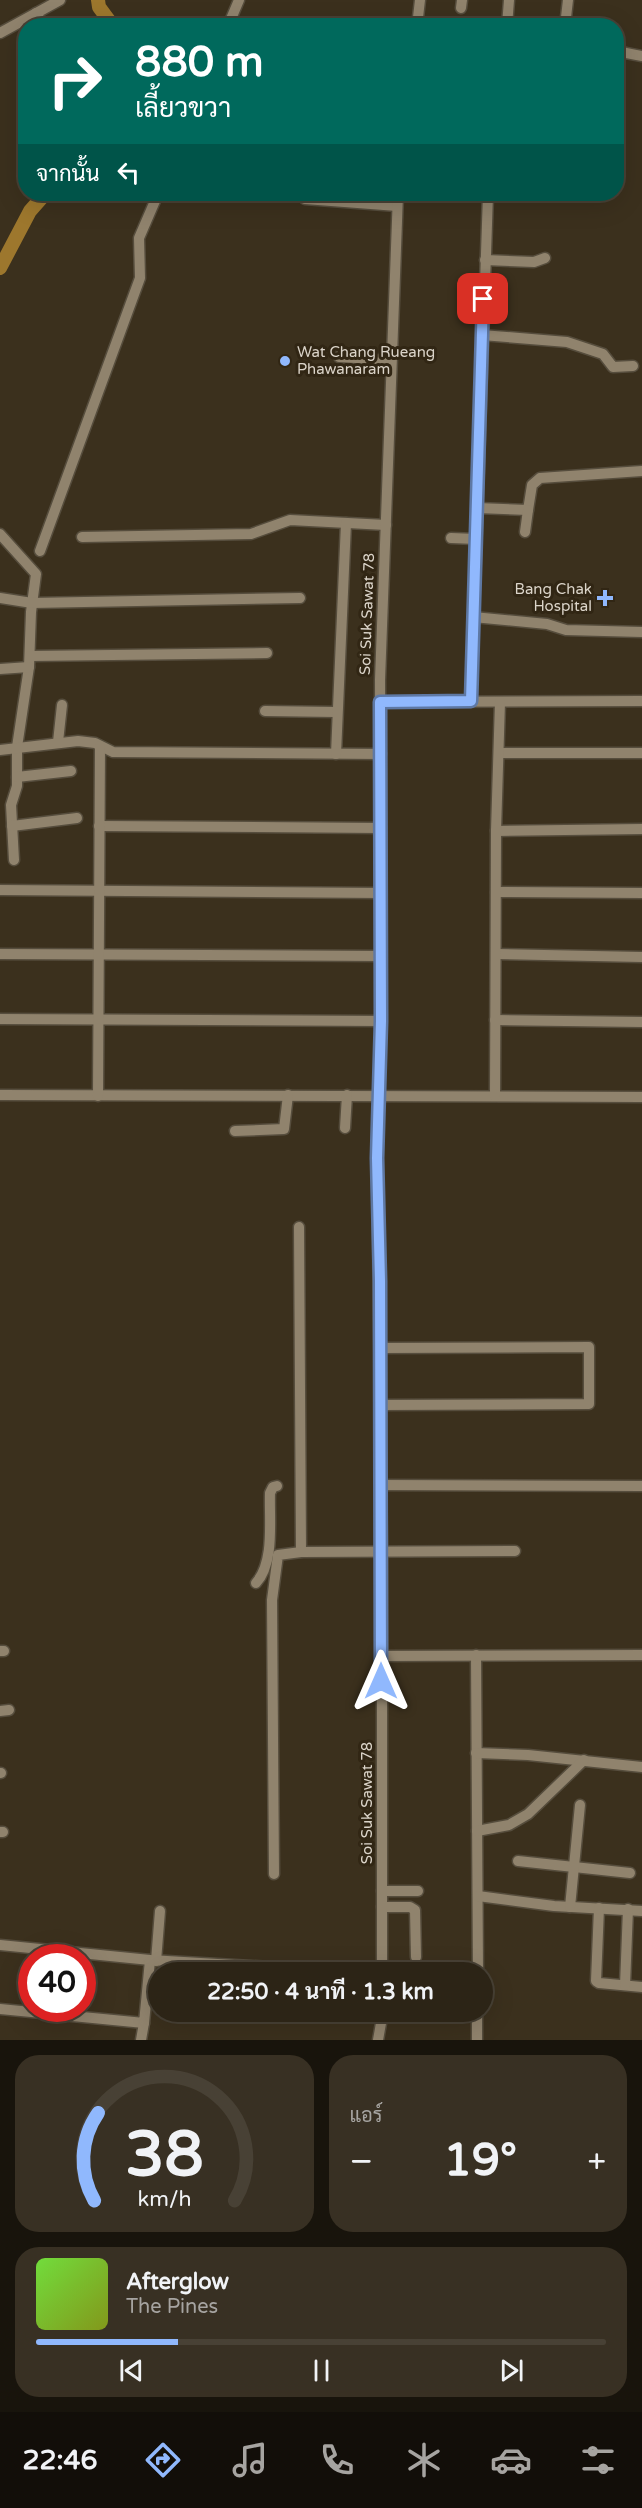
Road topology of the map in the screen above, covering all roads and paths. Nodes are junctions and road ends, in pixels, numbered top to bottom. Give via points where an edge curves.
1 (60, 0) edge
2 (238, 0) edge
3 (509, 0) edge
4 (568, 0) edge
5 (416, 1) edge
6 (36, 13) junction
7 (27, 18) edge
8 (39, 18) edge
9 (231, 18) edge
10 (417, 18) edge
11 (508, 18) edge
12 (566, 18) edge
13 (18, 23) edge
14 (0, 33) edge
15 (624, 53) edge
16 (642, 56) edge
17 (155, 201) edge
18 (331, 201) edge
19 (397, 201) edge
20 (488, 201) edge
21 (397, 206) junction
22 (545, 258) dead end
23 (485, 261) junction
24 (482, 334) junction
25 (339, 357) dead end
26 (391, 360) junction
27 (633, 366) dead end
28 (642, 471) edge
29 (477, 508) junction
30 (528, 510) junction
31 (346, 523) junction
32 (386, 525) junction
33 (525, 532) dead end
34 (0, 534) edge
35 (82, 537) dead end
36 (451, 538) dead end
37 (476, 539) junction
38 (40, 551) dead end
39 (0, 598) edge
40 (300, 598) dead end
41 (32, 603) junction
42 (473, 617) junction
43 (642, 632) edge
44 (267, 653) dead end
45 (30, 662) junction
46 (0, 669) edge
47 (471, 701) junction
48 (642, 701) edge
49 (380, 702) junction
50 (500, 702) junction
51 (62, 705) dead end
52 (265, 711) dead end
53 (336, 712) junction
54 (58, 742) junction
55 (100, 746) junction
56 (17, 747) junction
57 (0, 750) edge
58 (500, 753) junction
59 (642, 753) edge
60 (336, 754) junction
61 (381, 754) junction
62 (71, 771) dead end
63 (17, 777) junction
64 (77, 818) dead end
65 (12, 826) junction
66 (99, 826) junction
67 (381, 828) junction
68 (642, 829) edge
69 (496, 831) junction
70 (14, 860) dead end
71 (0, 890) edge
72 (100, 891) junction
73 (381, 892) junction
74 (496, 892) junction
75 (642, 893) edge
76 (0, 954) edge
77 (496, 954) junction
78 (99, 955) junction
79 (381, 956) junction
80 (642, 957) edge
81 (0, 1019) edge
82 (98, 1019) junction
83 (495, 1020) junction
84 (381, 1021) junction
85 (642, 1022) edge
86 (0, 1095) edge
87 (288, 1095) junction
88 (347, 1095) junction
89 (378, 1095) junction
90 (98, 1096) junction
91 (495, 1096) junction
92 (642, 1097) edge
93 (345, 1128) dead end
94 (235, 1131) dead end
95 (299, 1227) dead end
96 (380, 1348) junction
97 (380, 1405) junction
98 (380, 1485) junction
99 (277, 1486) dead end
100 (642, 1486) edge
101 (382, 1550) junction
102 (515, 1551) dead end
103 (301, 1552) junction
104 (273, 1553) junction
105 (256, 1583) dead end
106 (476, 1655) junction
107 (642, 1655) edge
108 (382, 1656) junction
109 (476, 1753) junction
110 (584, 1760) junction
111 (642, 1767) edge
112 (579, 1804) dead end
113 (477, 1831) junction
114 (518, 1861) dead end
115 (574, 1867) junction
116 (630, 1873) dead end
117 (274, 1874) dead end
118 (382, 1891) junction
119 (418, 1891) dead end
120 (478, 1896) junction
121 (570, 1906) junction
122 (382, 1907) junction
123 (599, 1908) junction
124 (628, 1909) junction
125 (160, 1911) dead end
126 (642, 1911) edge
127 (0, 1945) edge
128 (416, 1957) dead end
129 (153, 1960) junction
130 (187, 1962) edge
131 (382, 1962) edge
132 (478, 1962) edge
133 (625, 1985) junction
134 (642, 1987) edge
135 (0, 2009) edge
136 (382, 2022) edge
137 (477, 2022) edge
138 (144, 2023) junction
139 (141, 2040) edge
140 (378, 2040) edge
141 (477, 2040) edge

1 - 6 street
2 - 9 street
3 - 11 street
4 - 12 street
5 - 10 street
6 - 7 street
6 - 8 street
13 - 14 street
15 - 16 street
17 - 38 street via 139,238 140,278
18 - 21 street
19 - 21 street, Soi Suk Sawat 78
20 - 23 street
21 - 26 street, Soi Suk Sawat 78
22 - 23 street via 534,262
23 - 24 street
24 - 27 street via 567,342 603,354 612,367
24 - 29 street
25 - 26 street
26 - 32 street, Soi Suk Sawat 78
28 - 30 street via 540,478 532,485
29 - 30 street
29 - 37 street
30 - 33 street
31 - 32 street
31 - 35 street via 290,520 251,534
31 - 53 street
32 - 49 street, Soi Suk Sawat 78
34 - 41 street via 36,574
36 - 37 street
37 - 42 street
39 - 41 street
40 - 41 street
41 - 45 street
42 - 43 street via 566,630
42 - 47 street
44 - 45 street
45 - 46 street
45 - 56 street
47 - 49 street
47 - 50 street
48 - 50 street
49 - 61 street, Soi Suk Sawat 78
50 - 58 street
51 - 54 street
52 - 53 street
53 - 60 street
54 - 55 street via 89,741
54 - 56 street
55 - 60 street via 113,752
55 - 66 street
56 - 57 street
56 - 63 street
58 - 59 street
58 - 69 street
60 - 61 street
61 - 67 street, Soi Suk Sawat 78
62 - 63 street
63 - 65 street via 11,805
64 - 65 street
65 - 70 street
66 - 67 street
66 - 72 street
67 - 73 street, Soi Suk Sawat 78
68 - 69 street
69 - 74 street
71 - 72 street
72 - 73 street
72 - 78 street
73 - 79 street, Soi Suk Sawat 78
74 - 75 street
74 - 77 street
76 - 78 street
77 - 80 street
77 - 83 street
78 - 79 street
78 - 82 street
79 - 84 street, Soi Suk Sawat 78
81 - 82 street
82 - 84 street
82 - 90 street
83 - 85 street
83 - 91 street
84 - 89 street, Soi Suk Sawat 78
86 - 90 street
87 - 88 street
87 - 90 street
87 - 94 street via 284,1129
88 - 89 street
88 - 93 street
89 - 91 street
89 - 96 street, Soi Suk Sawat 78
91 - 92 street
95 - 103 street
96 - 97 street, Soi Suk Sawat 78
96 - 97 street via 589,1347 589,1404
97 - 98 street, Soi Suk Sawat 78
98 - 100 street
98 - 101 street, Soi Suk Sawat 78
99 - 104 street via 270,1493
101 - 102 street
101 - 103 street
101 - 108 street, Soi Suk Sawat 78
103 - 104 street
104 - 105 street
104 - 117 street
106 - 107 street
106 - 108 street
106 - 109 street
108 - 118 street, Soi Suk Sawat 78
109 - 110 street
109 - 113 street
110 - 111 street
110 - 113 street via 528,1814 509,1825
112 - 115 street
113 - 120 street
114 - 115 street
115 - 116 street
115 - 121 street
118 - 119 street
118 - 122 street, Soi Suk Sawat 78
120 - 121 street
120 - 132 street
121 - 123 street
122 - 128 street via 415,1910
122 - 131 street, Soi Suk Sawat 78
123 - 124 street
123 - 133 street via 596,1981
124 - 126 street
124 - 133 street
125 - 129 street
127 - 129 street
129 - 130 street
129 - 138 street
133 - 134 street
135 - 138 street
136 - 140 street
137 - 141 street
138 - 139 street

